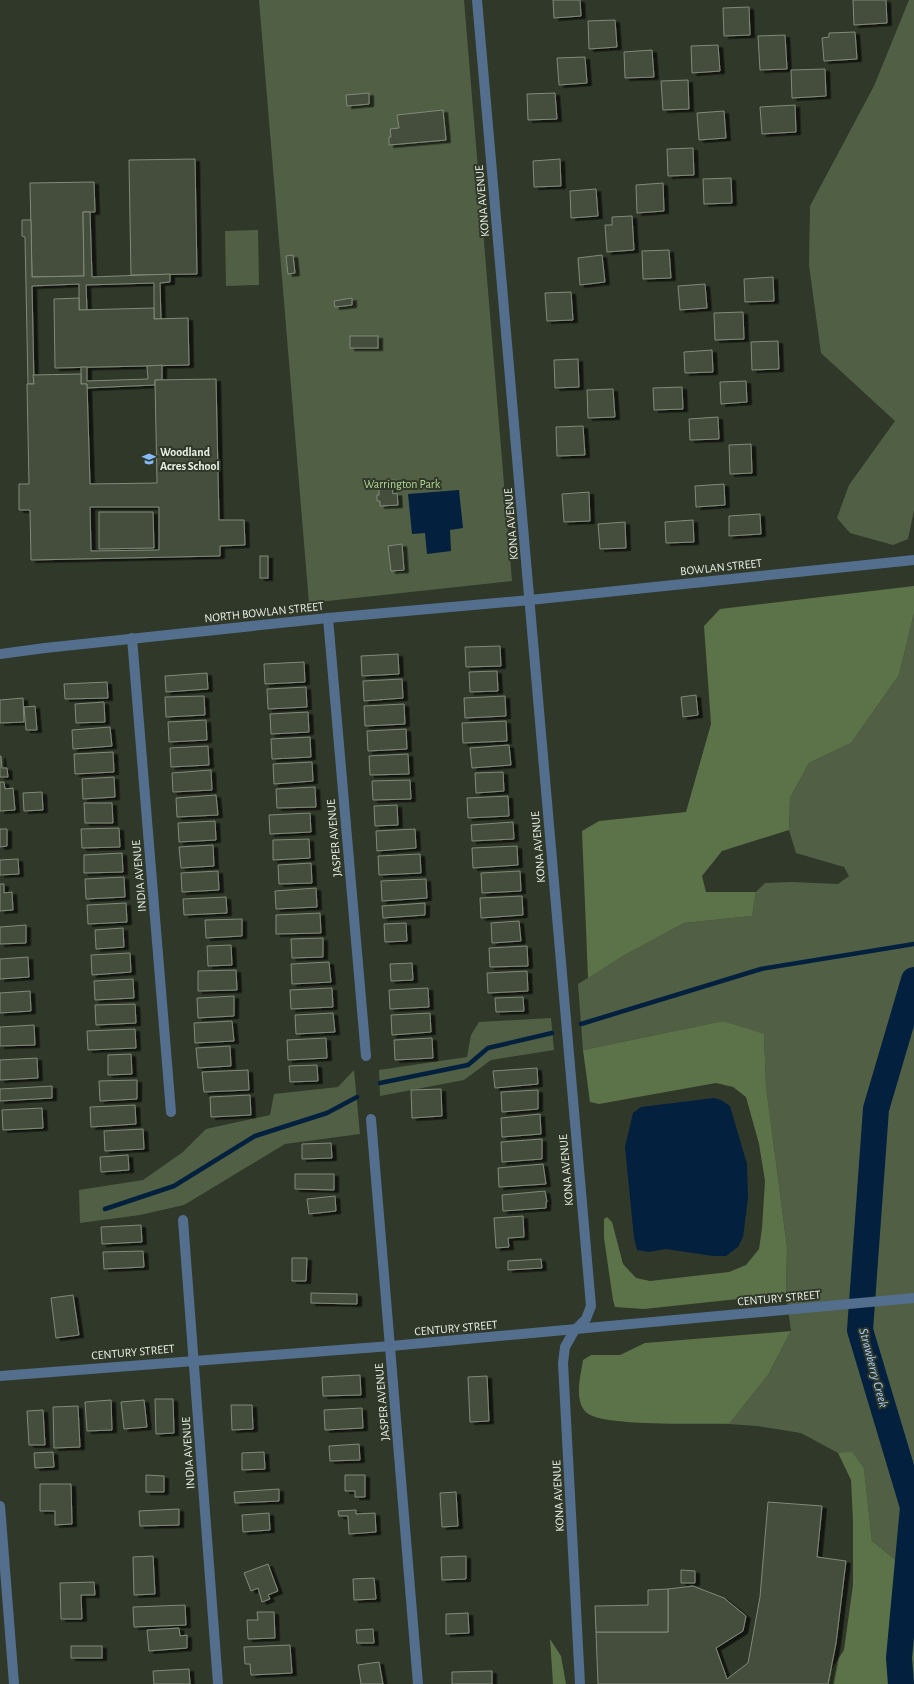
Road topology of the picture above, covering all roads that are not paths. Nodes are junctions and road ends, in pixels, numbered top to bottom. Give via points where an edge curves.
1 (478, 0) edge
2 (914, 560) edge
3 (530, 600) junction
4 (328, 618) junction
5 (132, 638) junction
6 (0, 654) edge
7 (366, 1056) dead end
8 (171, 1112) dead end
9 (371, 1118) dead end
10 (183, 1220) dead end
11 (914, 1298) edge
12 (574, 1331) junction
13 (391, 1346) junction
14 (194, 1360) junction
15 (0, 1376) edge
16 (0, 1506) edge
17 (14, 1684) edge
18 (218, 1684) edge
19 (418, 1684) edge
20 (580, 1684) edge

1 - 3 street, KONA AVENUE
2 - 3 street, BOWLAN STREET
3 - 4 street, NORTH BOWLAN STREET
3 - 12 street, KONA AVENUE via 591,1306 586,1319
4 - 5 street, NORTH BOWLAN STREET
4 - 7 street, JASPER AVENUE
5 - 6 street, NORTH BOWLAN STREET
5 - 8 street, INDIA AVENUE
9 - 13 street, JASPER AVENUE
10 - 14 street, INDIA AVENUE
11 - 12 street, CENTURY STREET
12 - 13 street, CENTURY STREET
12 - 20 street, KONA AVENUE via 565,1347 563,1363
13 - 14 street, CENTURY STREET
13 - 19 street, JASPER AVENUE
14 - 15 street, CENTURY STREET
14 - 18 street, INDIA AVENUE
16 - 17 street

